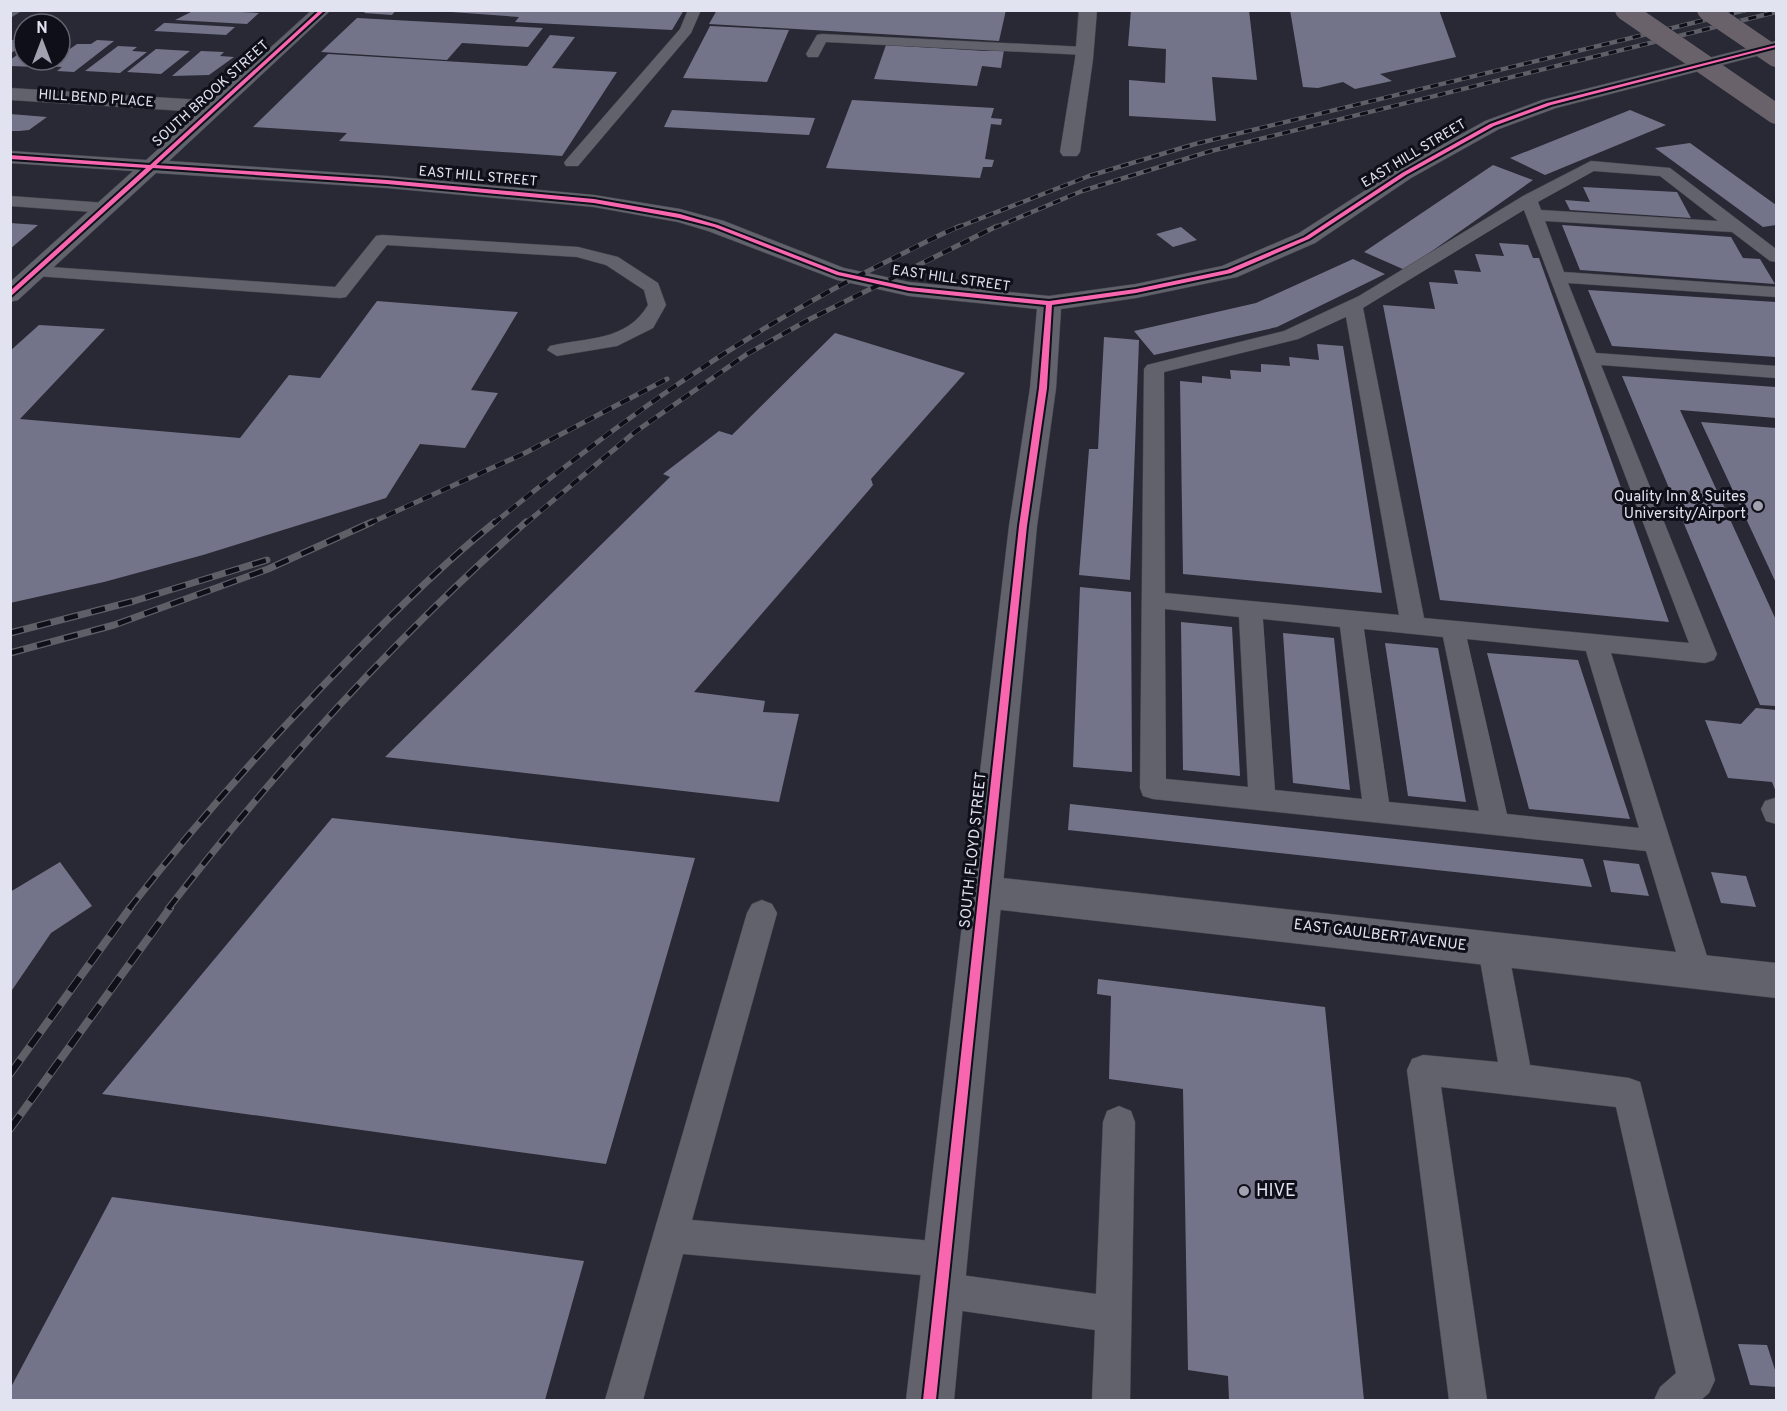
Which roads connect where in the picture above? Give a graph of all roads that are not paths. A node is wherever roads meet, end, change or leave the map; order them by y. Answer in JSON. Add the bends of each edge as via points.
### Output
{"nodes":[{"id":1,"x":15,"y":10,"type":"edge"},
{"id":2,"x":323,"y":10,"type":"edge"},
{"id":3,"x":695,"y":10,"type":"edge"},
{"id":4,"x":1088,"y":10,"type":"edge"},
{"id":5,"x":1625,"y":10,"type":"edge"},
{"id":6,"x":1707,"y":10,"type":"edge"},
{"id":7,"x":10,"y":13,"type":"edge"},
{"id":8,"x":1776,"y":46,"type":"edge"},
{"id":9,"x":1085,"y":51,"type":"junction"},
{"id":10,"x":813,"y":54,"type":"dead end"},
{"id":11,"x":1776,"y":57,"type":"edge"},
{"id":12,"x":10,"y":94,"type":"edge"},
{"id":13,"x":217,"y":107,"type":"junction"},
{"id":14,"x":1776,"y":114,"type":"edge"},
{"id":15,"x":1070,"y":152,"type":"dead end"},
{"id":16,"x":10,"y":157,"type":"edge"},
{"id":17,"x":572,"y":163,"type":"dead end"},
{"id":18,"x":151,"y":167,"type":"junction"},
{"id":19,"x":10,"y":201,"type":"edge"},
{"id":20,"x":1532,"y":207,"type":"junction"},
{"id":21,"x":106,"y":208,"type":"junction"},
{"id":22,"x":1737,"y":227,"type":"junction"},
{"id":23,"x":1776,"y":257,"type":"edge"},
{"id":24,"x":36,"y":271,"type":"junction"},
{"id":25,"x":1557,"y":277,"type":"junction"},
{"id":26,"x":1776,"y":292,"type":"edge"},
{"id":27,"x":10,"y":295,"type":"edge"},
{"id":28,"x":1049,"y":303,"type":"junction"},
{"id":29,"x":1353,"y":306,"type":"junction"},
{"id":30,"x":557,"y":350,"type":"dead end"},
{"id":31,"x":1589,"y":358,"type":"junction"},
{"id":32,"x":1776,"y":372,"type":"edge"},
{"id":33,"x":1154,"y":600,"type":"junction"},
{"id":34,"x":1250,"y":609,"type":"junction"},
{"id":35,"x":1351,"y":619,"type":"junction"},
{"id":36,"x":1413,"y":625,"type":"junction"},
{"id":37,"x":1453,"y":629,"type":"junction"},
{"id":38,"x":1596,"y":643,"type":"junction"},
{"id":39,"x":1262,"y":799,"type":"junction"},
{"id":40,"x":1377,"y":812,"type":"junction"},
{"id":41,"x":1495,"y":824,"type":"junction"},
{"id":42,"x":1657,"y":841,"type":"junction"},
{"id":43,"x":984,"y":892,"type":"junction"},
{"id":44,"x":762,"y":913,"type":"dead end"},
{"id":45,"x":1493,"y":949,"type":"junction"},
{"id":46,"x":1697,"y":972,"type":"junction"},
{"id":47,"x":1776,"y":981,"type":"edge"},
{"id":48,"x":1517,"y":1079,"type":"junction"},
{"id":49,"x":1119,"y":1122,"type":"dead end"},
{"id":50,"x":671,"y":1235,"type":"junction"},
{"id":51,"x":943,"y":1275,"type":"junction"},
{"id":52,"x":1113,"y":1314,"type":"junction"},
{"id":53,"x":624,"y":1401,"type":"edge"},
{"id":54,"x":930,"y":1401,"type":"edge"},
{"id":55,"x":1112,"y":1401,"type":"edge"},
{"id":56,"x":1468,"y":1401,"type":"edge"},
{"id":57,"x":1673,"y":1401,"type":"edge"}],
"edges":[{"from":1,"to":7,"type":"street"},
{"from":2,"to":13,"type":"street","name":"SOUTH BROOK STREET"},
{"from":3,"to":17,"type":"lane","via":[[686,30]]},
{"from":4,"to":9,"type":"street"},
{"from":5,"to":14,"type":"highway","bridge":true},
{"from":6,"to":11,"type":"highway","bridge":true},
{"from":8,"to":28,"type":"street","name":"EAST HILL STREET","via":[[1549,104],[1492,125],[1404,174],[1307,238],[1229,272]]},
{"from":9,"to":10,"type":"lane","via":[[822,38]]},
{"from":9,"to":15,"type":"street"},
{"from":12,"to":13,"type":"street","name":"HILL BEND PLACE"},
{"from":13,"to":18,"type":"street","name":"SOUTH BROOK STREET"},
{"from":16,"to":18,"type":"street","name":"EAST HILL STREET"},
{"from":18,"to":21,"type":"street","name":"SOUTH BROOK STREET"},
{"from":18,"to":28,"type":"street","name":"EAST HILL STREET","via":[[387,182],[614,204],[716,226],[837,273],[909,290]]},
{"from":19,"to":21,"type":"lane"},
{"from":20,"to":22,"type":"lane"},
{"from":20,"to":22,"type":"lane","via":[[1591,166],[1664,171]]},
{"from":20,"to":25,"type":"lane"},
{"from":20,"to":29,"type":"lane"},
{"from":21,"to":24,"type":"street","name":"SOUTH BROOK STREET"},
{"from":22,"to":23,"type":"lane"},
{"from":24,"to":27,"type":"street","name":"SOUTH BROOK STREET"},
{"from":24,"to":30,"type":"lane","via":[[340,293],[382,240],[578,252],[612,261],[652,287],[657,305],[646,324],[610,342]]},
{"from":25,"to":26,"type":"lane"},
{"from":25,"to":31,"type":"lane"},
{"from":28,"to":43,"type":"street","name":"SOUTH FLOYD STREET","via":[[1043,388],[1023,526]]},
{"from":29,"to":33,"type":"lane","via":[[1291,335],[1154,369]]},
{"from":29,"to":36,"type":"lane"},
{"from":31,"to":32,"type":"lane"},
{"from":31,"to":38,"type":"lane","via":[[1705,654]]},
{"from":33,"to":34,"type":"lane"},
{"from":33,"to":39,"type":"lane","via":[[1153,788]]},
{"from":34,"to":35,"type":"lane"},
{"from":34,"to":39,"type":"lane"},
{"from":35,"to":36,"type":"lane"},
{"from":35,"to":40,"type":"lane"},
{"from":36,"to":37,"type":"lane"},
{"from":37,"to":38,"type":"lane"},
{"from":37,"to":41,"type":"lane"},
{"from":38,"to":42,"type":"lane"},
{"from":39,"to":40,"type":"lane"},
{"from":40,"to":41,"type":"lane"},
{"from":41,"to":42,"type":"lane"},
{"from":42,"to":46,"type":"lane"},
{"from":43,"to":45,"type":"street","name":"EAST GAULBERT AVENUE"},
{"from":43,"to":51,"type":"street","name":"SOUTH FLOYD STREET"},
{"from":44,"to":50,"type":"lane"},
{"from":45,"to":46,"type":"street","name":"EAST GAULBERT AVENUE"},
{"from":45,"to":48,"type":"lane"},
{"from":46,"to":47,"type":"street","name":"EAST GAULBERT AVENUE"},
{"from":48,"to":56,"type":"lane","via":[[1423,1070]]},
{"from":48,"to":57,"type":"lane","via":[[1629,1093],[1696,1380]]},
{"from":49,"to":52,"type":"lane"},
{"from":50,"to":51,"type":"lane"},
{"from":50,"to":53,"type":"lane"},
{"from":51,"to":52,"type":"lane"},
{"from":51,"to":54,"type":"street","name":"SOUTH FLOYD STREET"},
{"from":52,"to":55,"type":"lane"}]}
